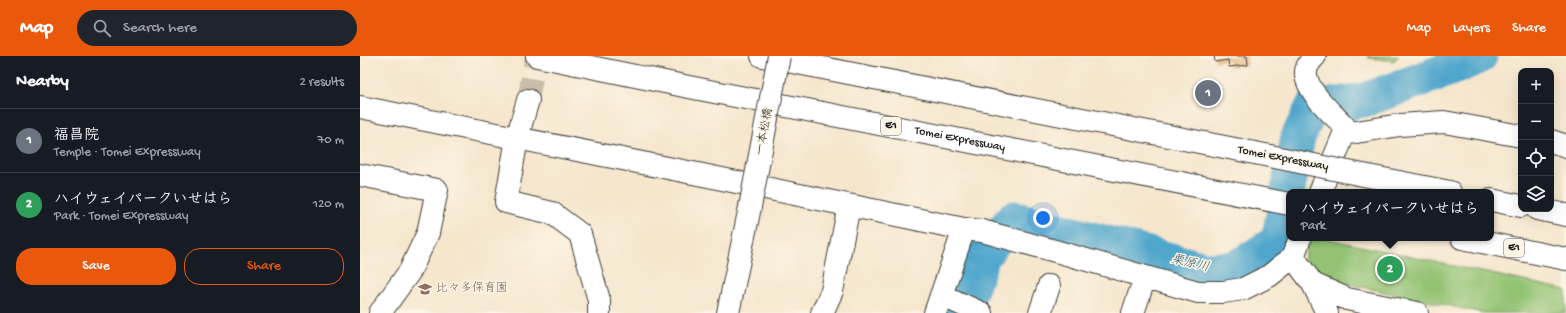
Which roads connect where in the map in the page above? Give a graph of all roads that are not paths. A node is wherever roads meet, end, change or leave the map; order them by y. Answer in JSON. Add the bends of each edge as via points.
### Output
{"nodes":[{"id":1,"x":537,"y":56,"type":"edge"},
{"id":2,"x":762,"y":56,"type":"edge"},
{"id":3,"x":780,"y":56,"type":"edge"},
{"id":4,"x":1315,"y":56,"type":"edge"},
{"id":5,"x":528,"y":100,"type":"tunnel mouth"},
{"id":6,"x":360,"y":107,"type":"edge"},
{"id":7,"x":1344,"y":131,"type":"junction"},
{"id":8,"x":1518,"y":135,"type":"edge"},
{"id":9,"x":517,"y":138,"type":"junction"},
{"id":10,"x":1554,"y":142,"type":"edge"},
{"id":11,"x":1566,"y":146,"type":"edge"},
{"id":12,"x":360,"y":175,"type":"edge"},
{"id":13,"x":1321,"y":189,"type":"edge"},
{"id":14,"x":1435,"y":189,"type":"edge"},
{"id":15,"x":1494,"y":201,"type":"edge"},
{"id":16,"x":1286,"y":203,"type":"edge"},
{"id":17,"x":1518,"y":205,"type":"edge"},
{"id":18,"x":849,"y":206,"type":"junction"},
{"id":19,"x":1554,"y":212,"type":"edge"},
{"id":20,"x":1566,"y":214,"type":"edge"},
{"id":21,"x":973,"y":230,"type":"junction"},
{"id":22,"x":1477,"y":241,"type":"edge"},
{"id":23,"x":1296,"y":247,"type":"edge"},
{"id":24,"x":1566,"y":259,"type":"edge"},
{"id":25,"x":1145,"y":277,"type":"junction"},
{"id":26,"x":1314,"y":284,"type":"junction"},
{"id":27,"x":1049,"y":286,"type":"dead end"},
{"id":28,"x":943,"y":303,"type":"edge"},
{"id":29,"x":380,"y":313,"type":"edge"},
{"id":30,"x":599,"y":313,"type":"edge"},
{"id":31,"x":728,"y":313,"type":"edge"},
{"id":32,"x":822,"y":313,"type":"edge"},
{"id":33,"x":981,"y":313,"type":"edge"},
{"id":34,"x":1040,"y":313,"type":"edge"},
{"id":35,"x":1133,"y":313,"type":"edge"},
{"id":36,"x":1327,"y":313,"type":"edge"},
{"id":37,"x":1417,"y":313,"type":"edge"}],
"edges":[{"from":1,"to":16,"type":"main road","name":"Tomei Expressway","number":"E1"},
{"from":2,"to":14,"type":"main road","name":"Tomei Expressway","bridge":true},
{"from":3,"to":31,"type":"main road","name":"一本松橋","bridge":true},
{"from":4,"to":7,"type":"main road","via":[[1308,64],[1305,74],[1309,86]]},
{"from":5,"to":9,"type":"main road"},
{"from":6,"to":9,"type":"main road"},
{"from":7,"to":8,"type":"main road","via":[[1444,122]]},
{"from":7,"to":13,"type":"main road"},
{"from":9,"to":18,"type":"main road"},
{"from":9,"to":30,"type":"main road","via":[[506,202],[552,213],[580,234],[598,300]]},
{"from":10,"to":11,"type":"main road"},
{"from":12,"to":29,"type":"main road","via":[[437,190],[428,233],[410,271]]},
{"from":15,"to":17,"type":"main road"},
{"from":18,"to":21,"type":"main road"},
{"from":18,"to":32,"type":"main road","via":[[832,291]]},
{"from":19,"to":20,"type":"main road"},
{"from":21,"to":25,"type":"main road"},
{"from":21,"to":28,"type":"main road"},
{"from":22,"to":24,"type":"main road","number":"E1"},
{"from":23,"to":25,"type":"main road","via":[[1269,276],[1243,289],[1198,292]]},
{"from":23,"to":26,"type":"main road"},
{"from":25,"to":35,"type":"main road"},
{"from":26,"to":36,"type":"main road"},
{"from":26,"to":37,"type":"main road","via":[[1347,299]]},
{"from":27,"to":34,"type":"main road"},
{"from":28,"to":33,"type":"main road"}]}
